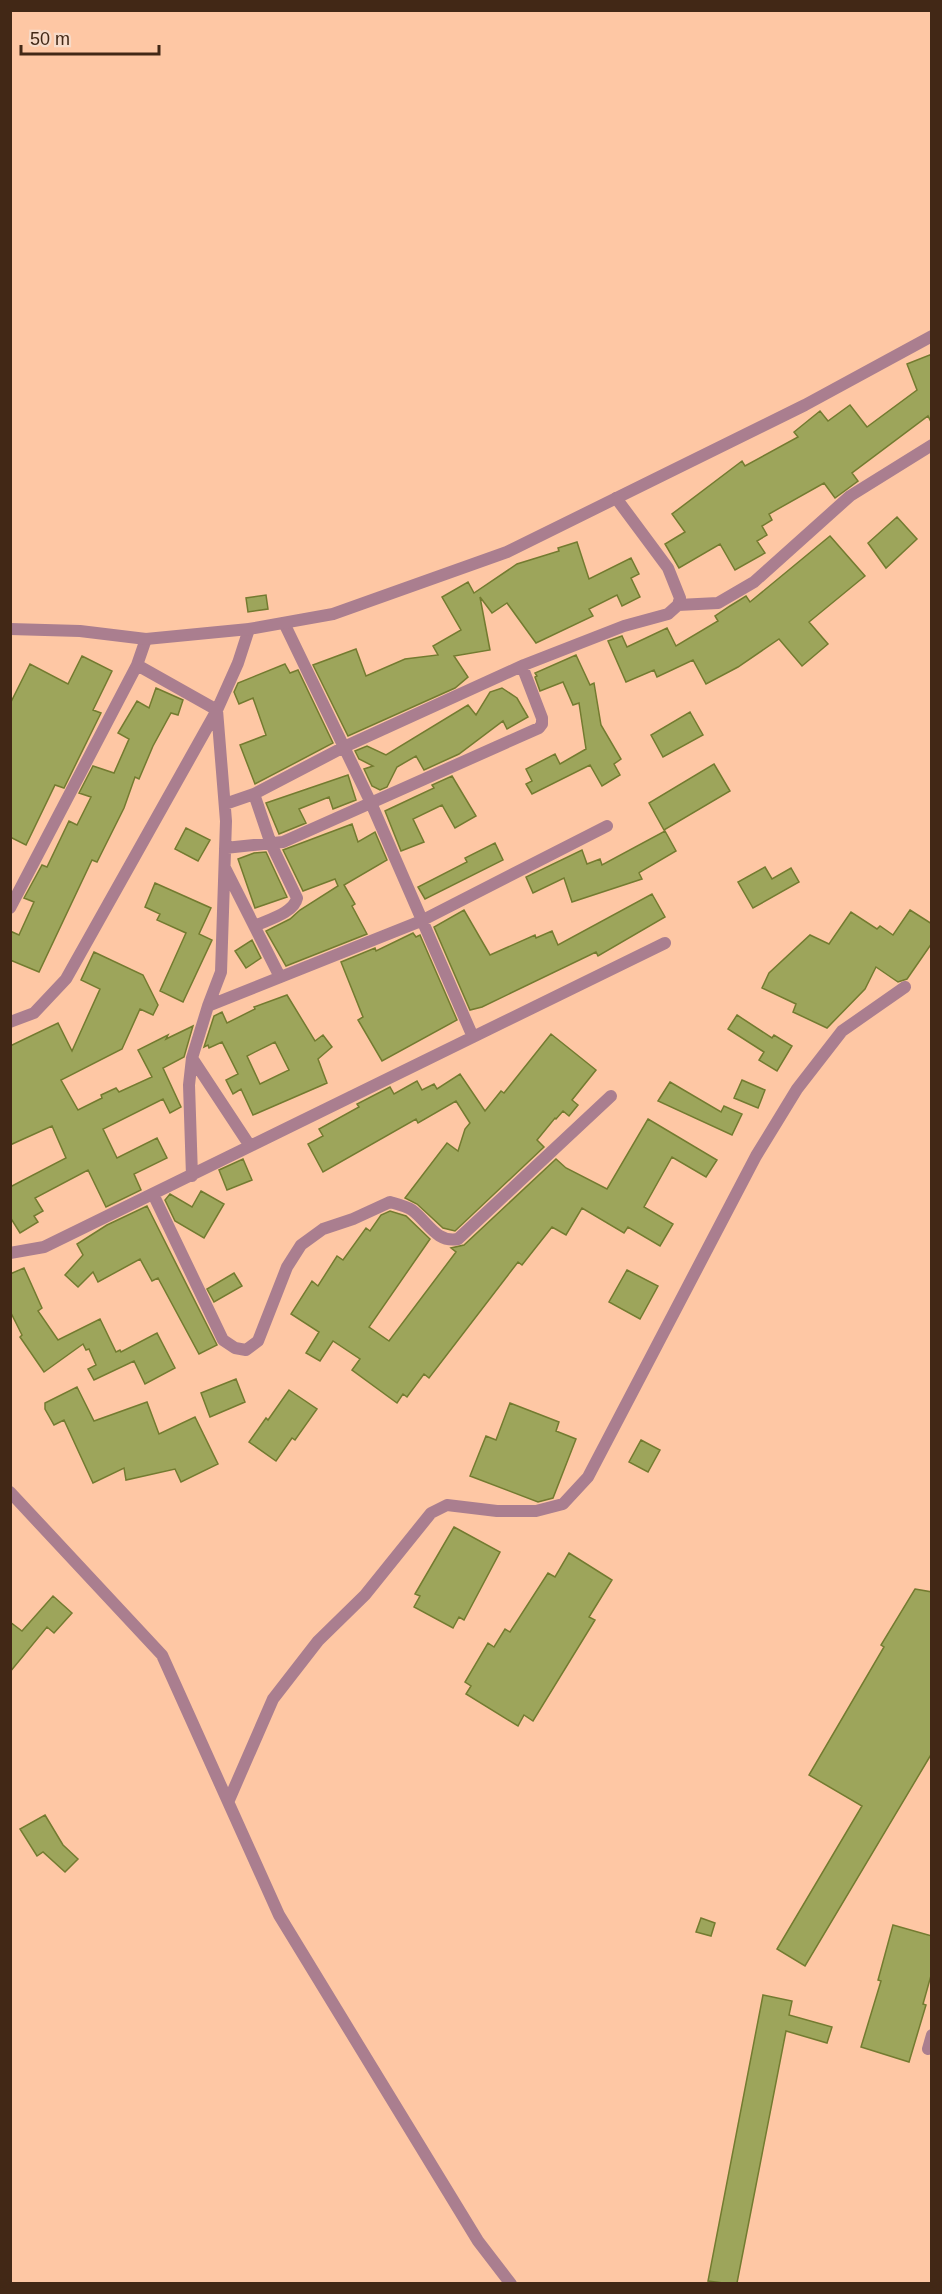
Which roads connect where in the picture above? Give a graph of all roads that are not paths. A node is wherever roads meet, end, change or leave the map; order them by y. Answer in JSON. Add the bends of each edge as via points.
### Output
{"nodes":[{"id":1,"x":932,"y":336,"type":"edge"},
{"id":2,"x":932,"y":445,"type":"edge"},
{"id":3,"x":616,"y":498,"type":"junction"},
{"id":4,"x":678,"y":605,"type":"junction"},
{"id":5,"x":284,"y":623,"type":"junction"},
{"id":6,"x":10,"y":629,"type":"edge"},
{"id":7,"x":249,"y":629,"type":"junction"},
{"id":8,"x":146,"y":639,"type":"junction"},
{"id":9,"x":136,"y":666,"type":"junction"},
{"id":10,"x":522,"y":666,"type":"junction"},
{"id":11,"x":217,"y":710,"type":"junction"},
{"id":12,"x":344,"y":747,"type":"junction"},
{"id":13,"x":254,"y":794,"type":"junction"},
{"id":14,"x":371,"y":803,"type":"junction"},
{"id":15,"x":225,"y":804,"type":"junction"},
{"id":16,"x":607,"y":826,"type":"dead end"},
{"id":17,"x":271,"y":844,"type":"junction"},
{"id":18,"x":225,"y":848,"type":"junction"},
{"id":19,"x":225,"y":867,"type":"junction"},
{"id":20,"x":10,"y":908,"type":"edge"},
{"id":21,"x":421,"y":921,"type":"junction"},
{"id":22,"x":255,"y":926,"type":"junction"},
{"id":23,"x":665,"y":943,"type":"dead end"},
{"id":24,"x":280,"y":977,"type":"junction"},
{"id":25,"x":905,"y":987,"type":"dead end"},
{"id":26,"x":207,"y":1006,"type":"junction"},
{"id":27,"x":10,"y":1023,"type":"edge"},
{"id":28,"x":473,"y":1037,"type":"junction"},
{"id":29,"x":192,"y":1058,"type":"junction"},
{"id":30,"x":611,"y":1096,"type":"dead end"},
{"id":31,"x":250,"y":1146,"type":"junction"},
{"id":32,"x":192,"y":1176,"type":"junction"},
{"id":33,"x":153,"y":1194,"type":"junction"},
{"id":34,"x":10,"y":1253,"type":"edge"},
{"id":35,"x":10,"y":1492,"type":"edge"},
{"id":36,"x":228,"y":1800,"type":"junction"},
{"id":37,"x":932,"y":2035,"type":"edge"},
{"id":38,"x":928,"y":2049,"type":"dead end"},
{"id":39,"x":512,"y":2283,"type":"edge"}],
"edges":[{"from":1,"to":3,"type":"street","via":[[805,405]]},
{"from":2,"to":4,"type":"street","via":[[850,495],[754,582],[718,603]]},
{"from":3,"to":4,"type":"street","via":[[668,568],[680,598]]},
{"from":3,"to":5,"type":"street","via":[[507,552],[333,614]]},
{"from":4,"to":10,"type":"street","via":[[668,614],[624,626]]},
{"from":5,"to":7,"type":"street"},
{"from":5,"to":12,"type":"street"},
{"from":6,"to":8,"type":"street","via":[[80,630]]},
{"from":7,"to":8,"type":"street"},
{"from":7,"to":11,"type":"street"},
{"from":8,"to":9,"type":"street"},
{"from":9,"to":11,"type":"street"},
{"from":9,"to":20,"type":"street"},
{"from":10,"to":12,"type":"street"},
{"from":10,"to":14,"type":"street","via":[[542,717],[539,728]]},
{"from":11,"to":15,"type":"street"},
{"from":11,"to":27,"type":"street","via":[[66,979],[34,1013]]},
{"from":12,"to":13,"type":"street"},
{"from":12,"to":14,"type":"street"},
{"from":13,"to":15,"type":"street"},
{"from":13,"to":17,"type":"street"},
{"from":14,"to":17,"type":"street"},
{"from":14,"to":21,"type":"street"},
{"from":15,"to":18,"type":"street"},
{"from":16,"to":21,"type":"street"},
{"from":17,"to":18,"type":"street"},
{"from":17,"to":22,"type":"street","via":[[297,898],[289,909]]},
{"from":18,"to":19,"type":"street"},
{"from":19,"to":22,"type":"street"},
{"from":19,"to":26,"type":"street","via":[[220,972]]},
{"from":21,"to":24,"type":"street"},
{"from":21,"to":28,"type":"street"},
{"from":22,"to":24,"type":"street"},
{"from":23,"to":28,"type":"street"},
{"from":24,"to":26,"type":"street"},
{"from":25,"to":36,"type":"street","via":[[842,1031],[797,1089],[756,1156],[588,1476],[563,1504],[536,1511],[447,1505],[431,1513],[365,1595],[318,1641],[273,1700]]},
{"from":26,"to":29,"type":"street"},
{"from":28,"to":31,"type":"street"},
{"from":29,"to":31,"type":"street"},
{"from":29,"to":32,"type":"street"},
{"from":30,"to":33,"type":"street","via":[[458,1239],[441,1238],[411,1210],[390,1202],[322,1229],[301,1245],[287,1267],[258,1341],[246,1350],[223,1340]]},
{"from":31,"to":32,"type":"street"},
{"from":32,"to":33,"type":"street"},
{"from":33,"to":34,"type":"street","via":[[44,1247]]},
{"from":35,"to":36,"type":"street","via":[[162,1655]]},
{"from":36,"to":39,"type":"street","via":[[279,1915],[478,2241]]},
{"from":37,"to":38,"type":"street"}]}
